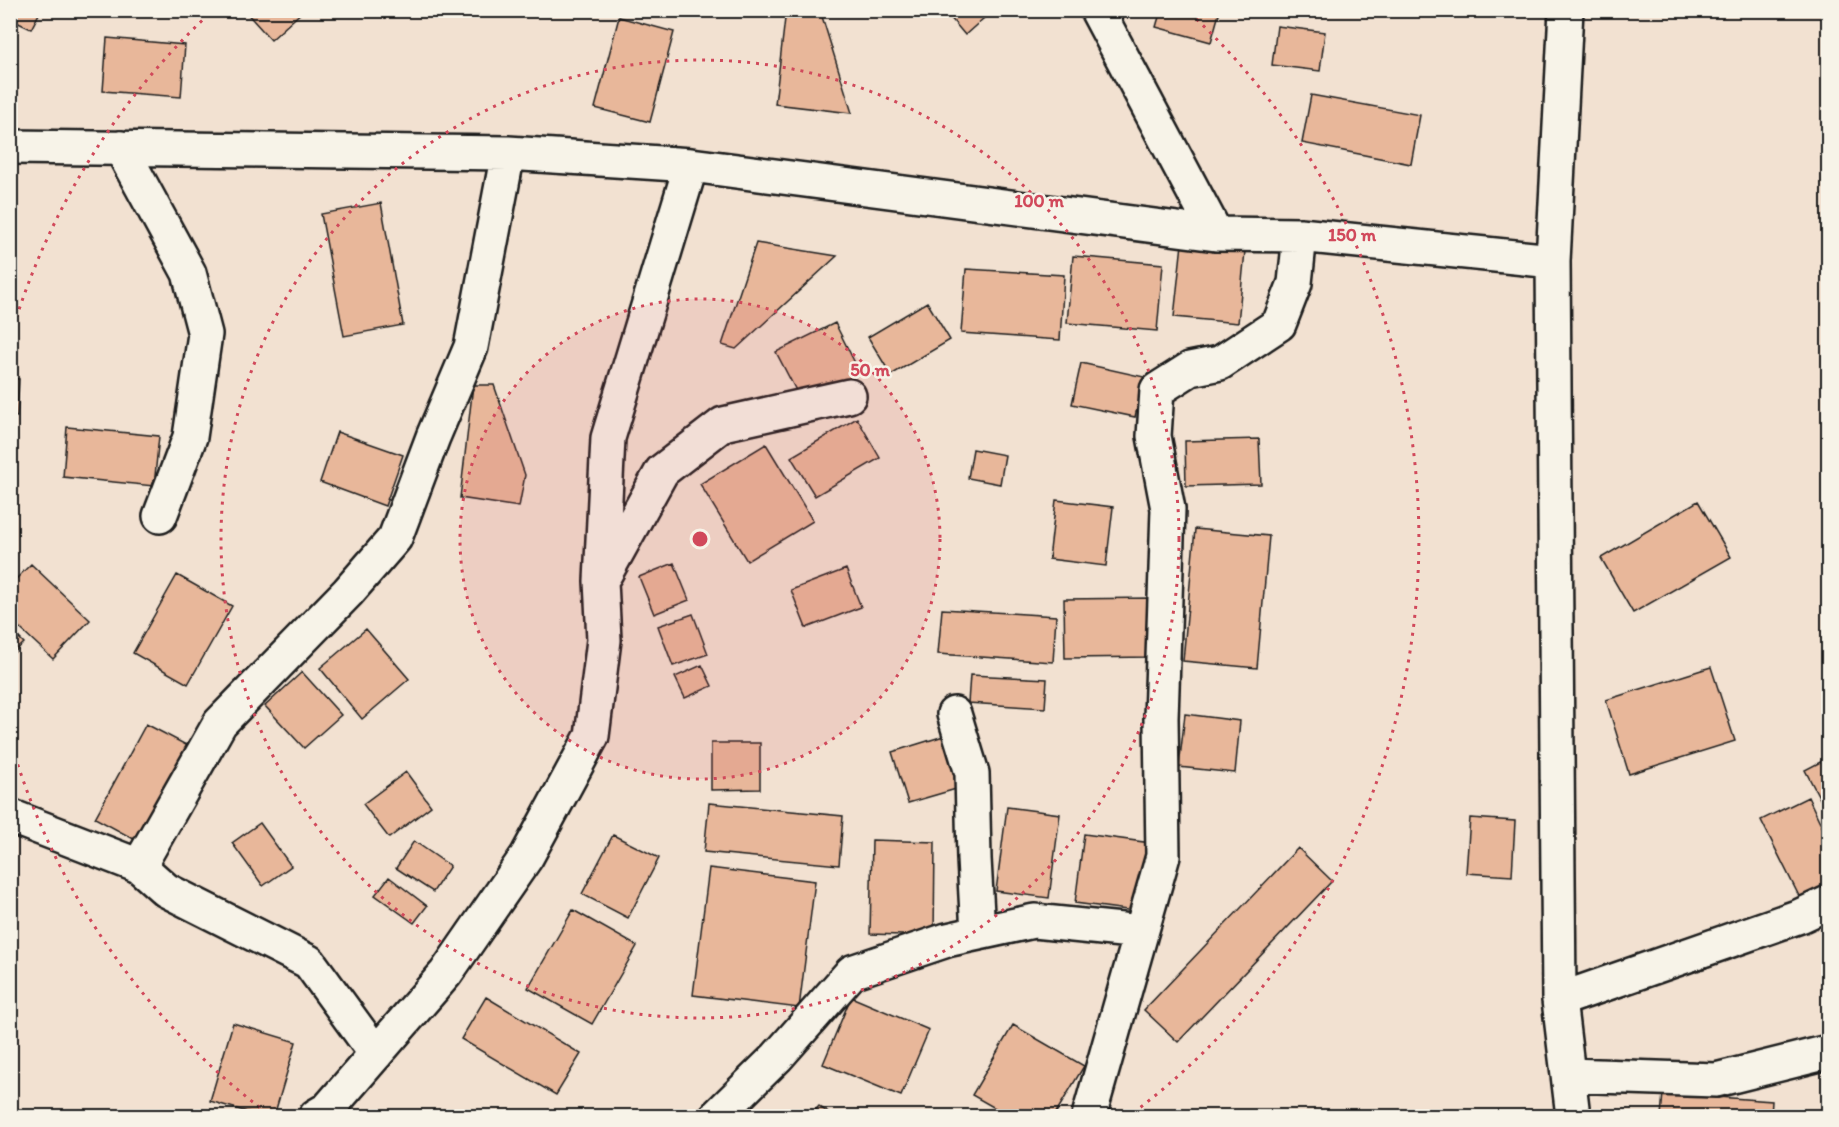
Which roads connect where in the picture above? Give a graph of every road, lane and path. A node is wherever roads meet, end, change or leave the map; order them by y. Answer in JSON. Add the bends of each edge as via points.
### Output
{"nodes":[{"id":1,"x":1097,"y":10,"type":"edge"},
{"id":2,"x":1566,"y":10,"type":"edge"},
{"id":3,"x":10,"y":147,"type":"edge"},
{"id":4,"x":121,"y":148,"type":"junction"},
{"id":5,"x":508,"y":153,"type":"junction"},
{"id":6,"x":691,"y":165,"type":"junction"},
{"id":7,"x":1216,"y":234,"type":"junction"},
{"id":8,"x":1300,"y":236,"type":"junction"},
{"id":9,"x":1552,"y":261,"type":"junction"},
{"id":10,"x":849,"y":396,"type":"dead end"},
{"id":11,"x":160,"y":516,"type":"dead end"},
{"id":12,"x":601,"y":581,"type":"junction"},
{"id":13,"x":954,"y":714,"type":"dead end"},
{"id":14,"x":10,"y":816,"type":"edge"},
{"id":15,"x":139,"y":866,"type":"junction"},
{"id":16,"x":1828,"y":903,"type":"edge"},
{"id":17,"x":1142,"y":932,"type":"junction"},
{"id":18,"x":978,"y":933,"type":"junction"},
{"id":19,"x":1559,"y":1000,"type":"junction"},
{"id":20,"x":1828,"y":1052,"type":"edge"},
{"id":21,"x":376,"y":1054,"type":"junction"},
{"id":22,"x":1568,"y":1075,"type":"junction"},
{"id":23,"x":326,"y":1114,"type":"edge"},
{"id":24,"x":717,"y":1116,"type":"edge"},
{"id":25,"x":1089,"y":1116,"type":"edge"},
{"id":26,"x":1573,"y":1116,"type":"edge"}],
"edges":[{"from":1,"to":7,"type":"street"},
{"from":2,"to":9,"type":"street"},
{"from":3,"to":4,"type":"street"},
{"from":4,"to":5,"type":"street"},
{"from":4,"to":11,"type":"street","via":[[189,273],[205,334],[190,437]]},
{"from":5,"to":6,"type":"street"},
{"from":5,"to":15,"type":"street","via":[[471,347],[395,538],[220,723]]},
{"from":6,"to":7,"type":"street"},
{"from":6,"to":12,"type":"street","via":[[608,438]]},
{"from":7,"to":8,"type":"street"},
{"from":8,"to":9,"type":"street"},
{"from":8,"to":17,"type":"street","via":[[1295,283],[1279,324],[1220,363],[1190,369],[1157,390],[1154,436],[1168,509],[1161,718],[1163,856]]},
{"from":9,"to":19,"type":"street"},
{"from":10,"to":12,"type":"street","via":[[723,424],[662,471]]},
{"from":12,"to":21,"type":"street","via":[[604,640],[592,736],[527,856],[446,973]]},
{"from":13,"to":18,"type":"street","via":[[972,773]]},
{"from":14,"to":15,"type":"street"},
{"from":15,"to":21,"type":"street","via":[[166,891],[309,962]]},
{"from":16,"to":19,"type":"street"},
{"from":17,"to":18,"type":"street","via":[[1034,921]]},
{"from":17,"to":25,"type":"street"},
{"from":18,"to":24,"type":"street","via":[[852,972],[777,1057]]},
{"from":19,"to":22,"type":"street"},
{"from":20,"to":22,"type":"street","via":[[1716,1080]]},
{"from":21,"to":23,"type":"street"},
{"from":22,"to":26,"type":"street"}]}
